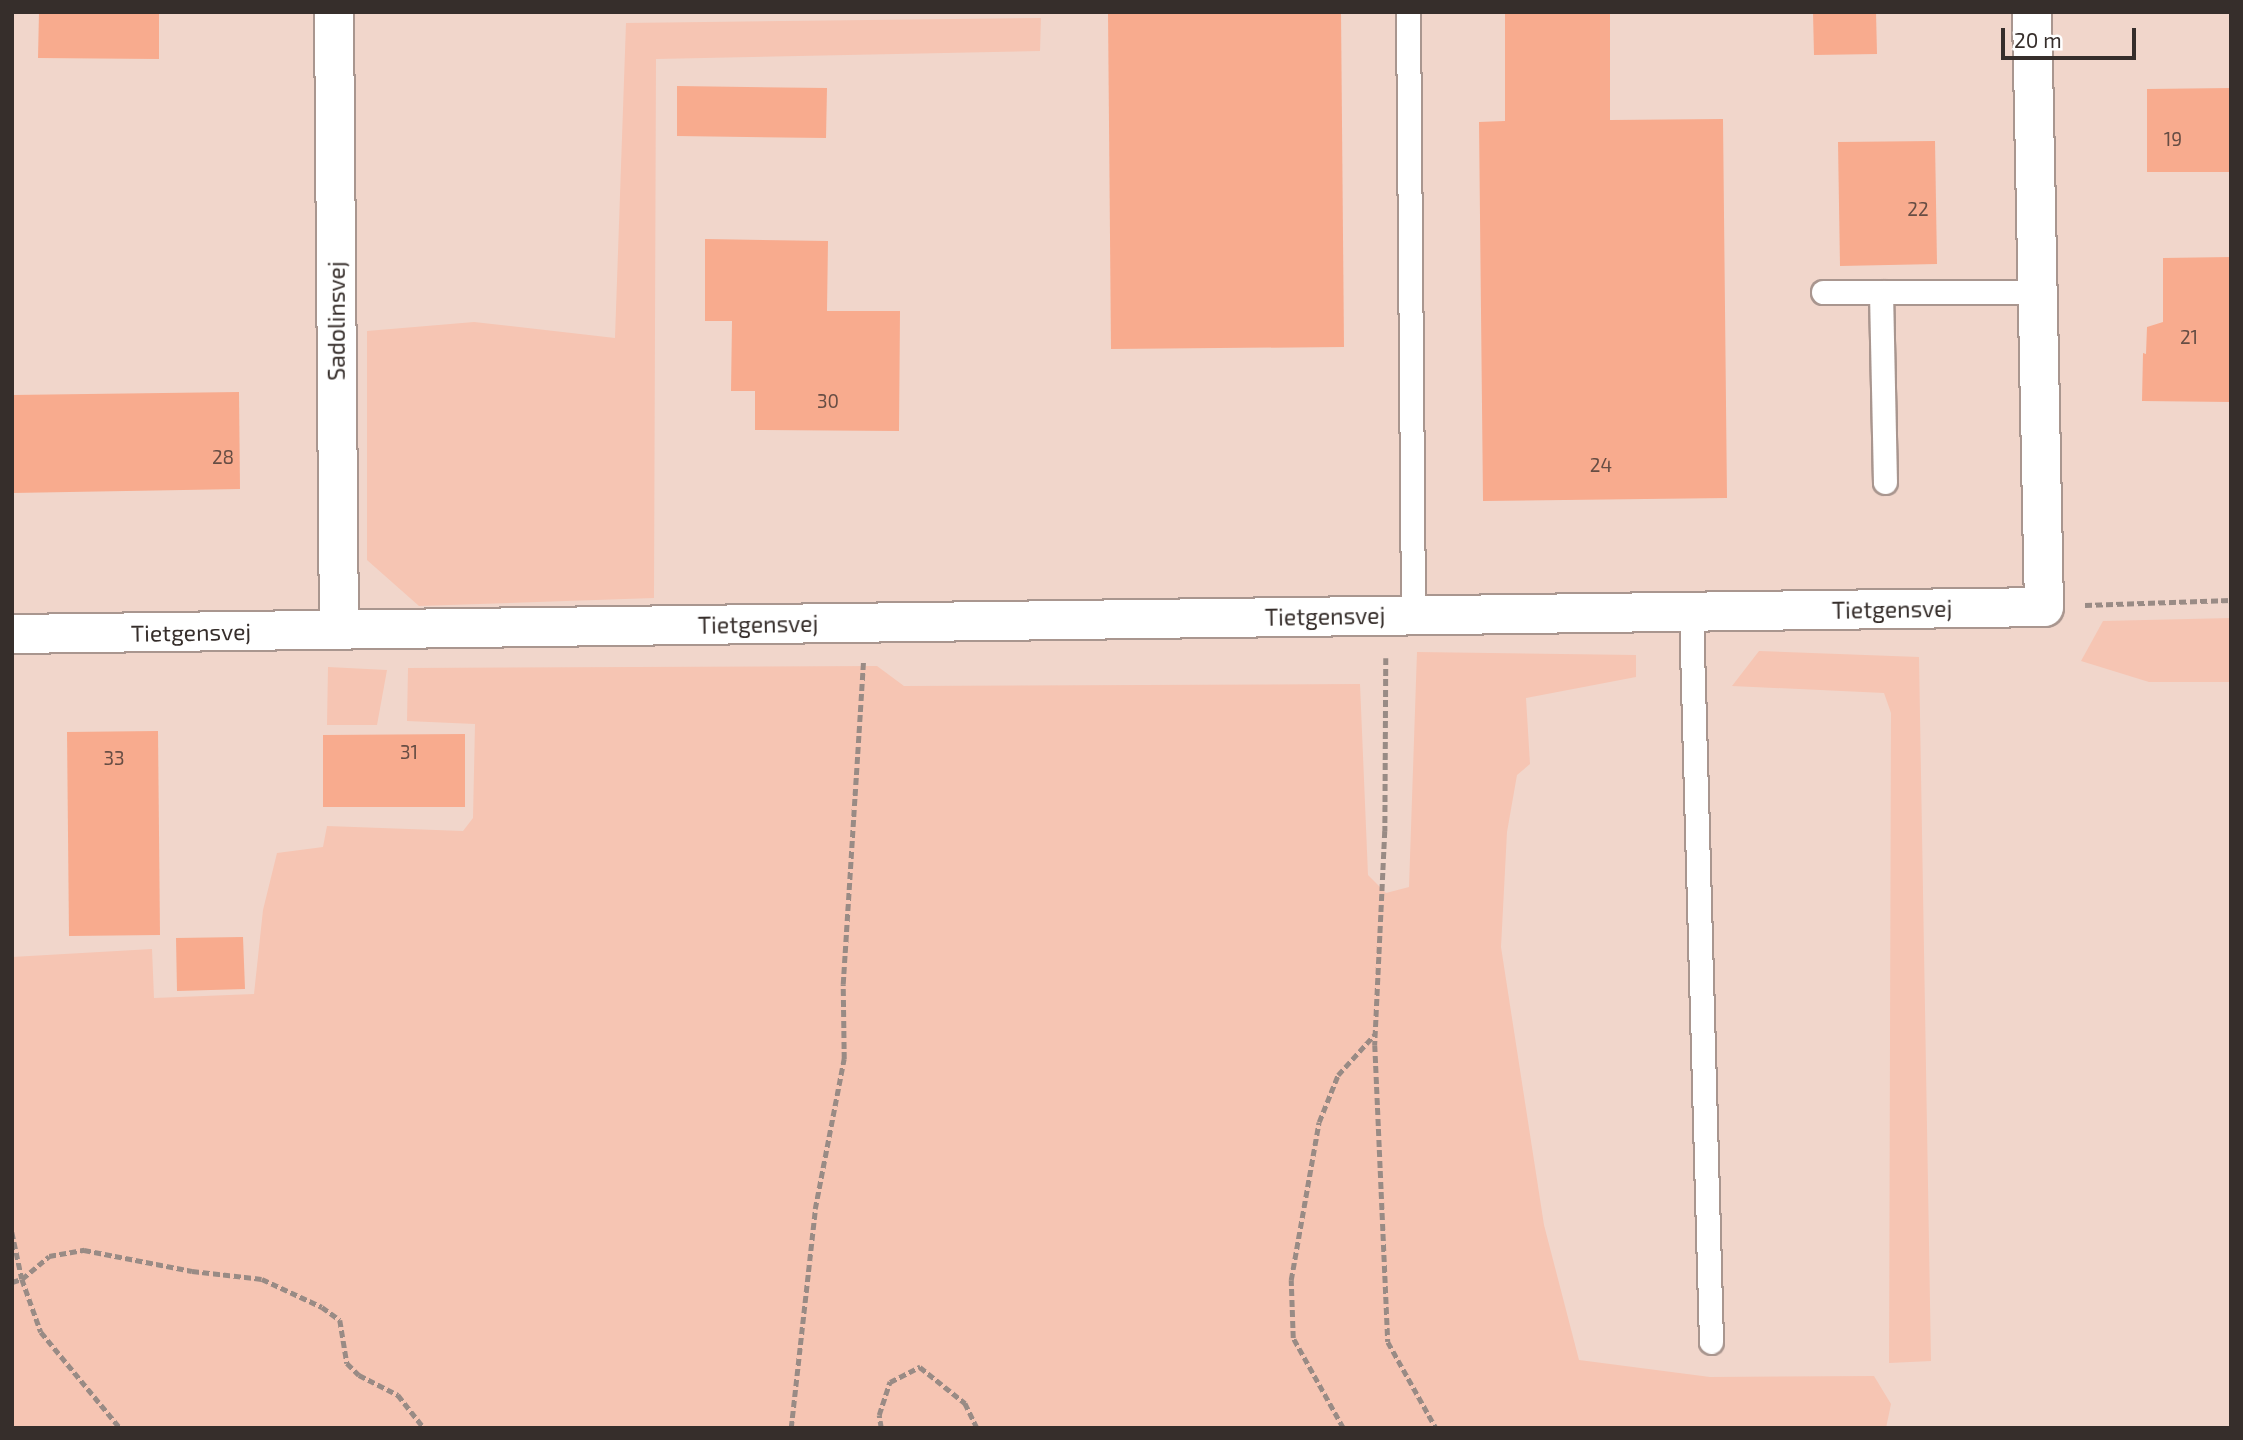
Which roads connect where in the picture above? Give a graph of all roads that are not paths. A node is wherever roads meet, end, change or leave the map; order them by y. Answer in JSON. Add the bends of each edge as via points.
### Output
{"nodes":[{"id":1,"x":334,"y":12,"type":"edge"},
{"id":2,"x":1408,"y":12,"type":"edge"},
{"id":3,"x":2032,"y":12,"type":"edge"},
{"id":4,"x":1823,"y":292,"type":"dead end"},
{"id":5,"x":1881,"y":292,"type":"junction"},
{"id":6,"x":2037,"y":292,"type":"junction"},
{"id":7,"x":1885,"y":482,"type":"dead end"},
{"id":8,"x":1690,"y":612,"type":"junction"},
{"id":9,"x":1400,"y":615,"type":"junction"},
{"id":10,"x":339,"y":630,"type":"junction"},
{"id":11,"x":12,"y":634,"type":"edge"},
{"id":12,"x":1712,"y":1342,"type":"dead end"}],
"edges":[{"from":1,"to":10,"type":"street","name":"Sadolinsvej"},
{"from":2,"to":9,"type":"lane"},
{"from":3,"to":6,"type":"street"},
{"from":4,"to":5,"type":"lane"},
{"from":5,"to":6,"type":"lane"},
{"from":5,"to":7,"type":"lane"},
{"from":6,"to":8,"type":"street","name":"Tietgensvej","via":[[2043,607]]},
{"from":8,"to":9,"type":"street","name":"Tietgensvej"},
{"from":8,"to":12,"type":"lane"},
{"from":9,"to":10,"type":"street","name":"Tietgensvej"},
{"from":10,"to":11,"type":"street","name":"Tietgensvej"}]}
